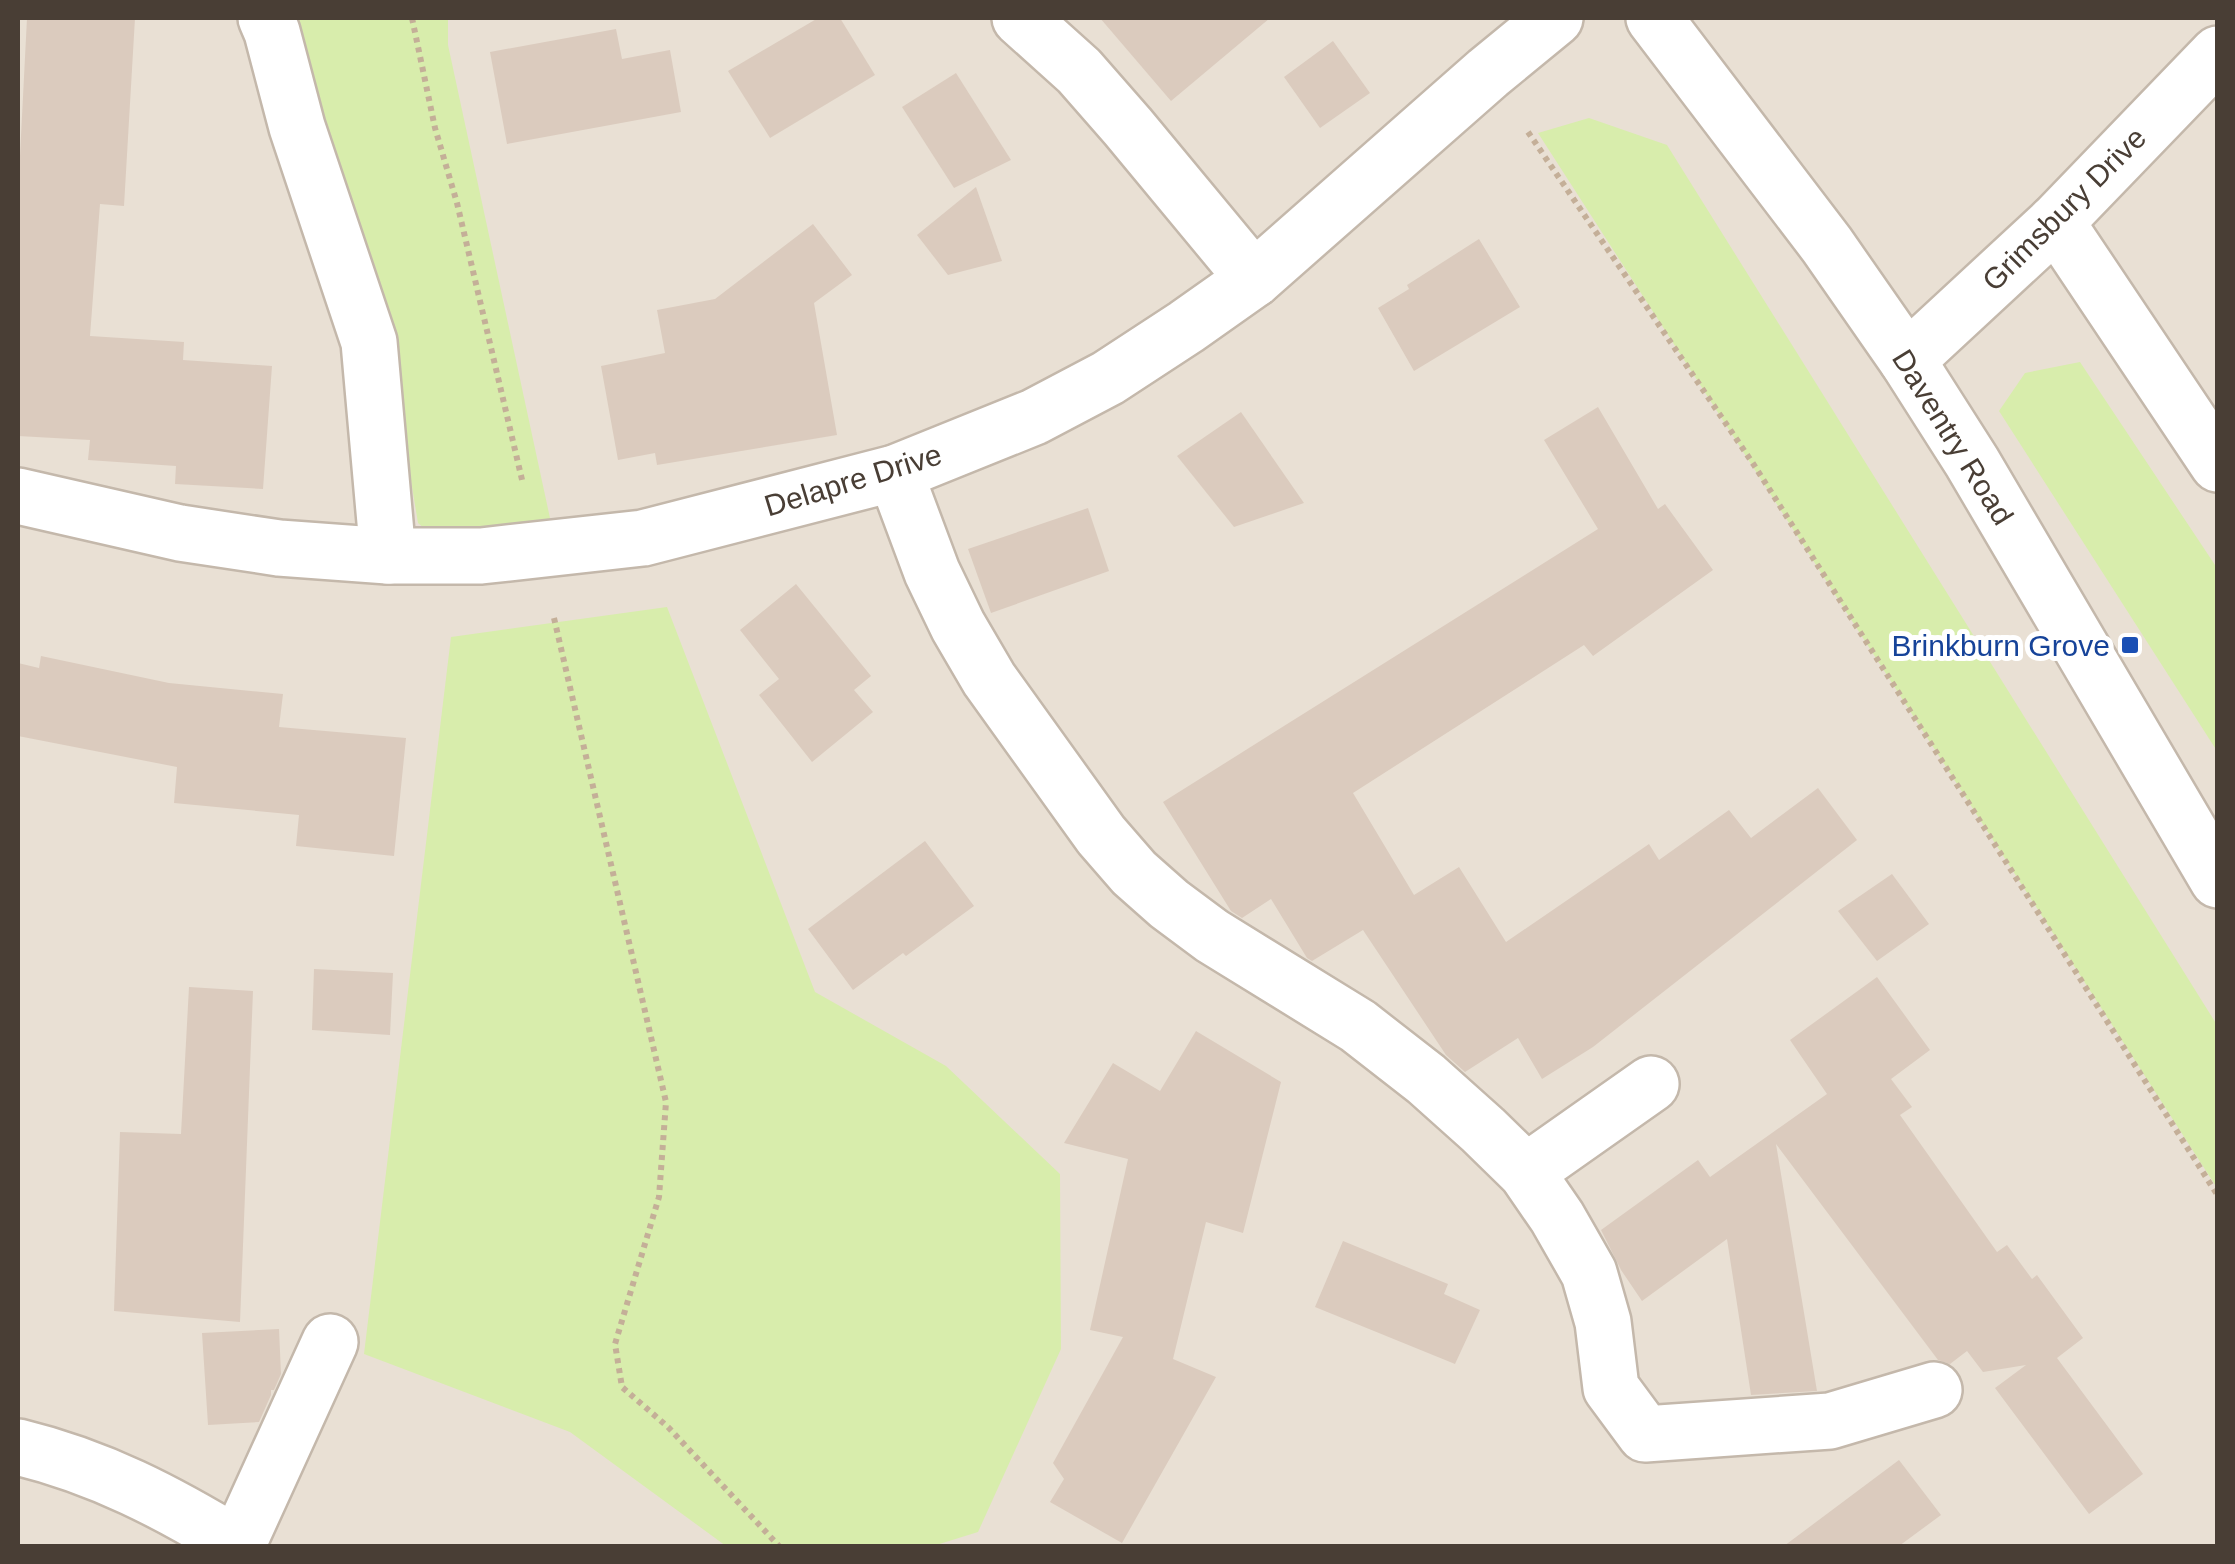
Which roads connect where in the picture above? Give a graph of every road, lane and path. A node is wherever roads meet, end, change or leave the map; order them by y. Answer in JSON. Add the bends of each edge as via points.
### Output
{"nodes":[{"id":1,"x":266,"y":18,"type":"edge"},
{"id":2,"x":412,"y":18,"type":"edge"},
{"id":3,"x":1020,"y":18,"type":"edge"},
{"id":4,"x":1555,"y":18,"type":"edge"},
{"id":5,"x":1654,"y":18,"type":"edge"},
{"id":6,"x":2218,"y":54,"type":"edge"},
{"id":7,"x":1488,"y":74,"type":"junction"},
{"id":8,"x":2056,"y":222,"type":"junction"},
{"id":9,"x":1254,"y":279,"type":"junction"},
{"id":10,"x":1906,"y":360,"type":"junction"},
{"id":11,"x":2218,"y":464,"type":"edge"},
{"id":12,"x":895,"y":473,"type":"junction"},
{"id":13,"x":18,"y":496,"type":"edge"},
{"id":14,"x":539,"y":551,"type":"junction"},
{"id":15,"x":388,"y":556,"type":"junction"},
{"id":16,"x":2218,"y":880,"type":"edge"},
{"id":17,"x":1651,"y":1084,"type":"dead end"},
{"id":18,"x":1526,"y":1172,"type":"junction"},
{"id":19,"x":2218,"y":1196,"type":"edge"},
{"id":20,"x":330,"y":1342,"type":"dead end"},
{"id":21,"x":1934,"y":1390,"type":"dead end"},
{"id":22,"x":18,"y":1447,"type":"edge"},
{"id":23,"x":238,"y":1546,"type":"edge"},
{"id":24,"x":779,"y":1546,"type":"edge"}],
"edges":[{"from":1,"to":15,"type":"street","via":[[369,342]]},
{"from":2,"to":14,"type":"path"},
{"from":3,"to":9,"type":"street","via":[[1128,126]]},
{"from":4,"to":7,"type":"street","name":"Delapre Drive"},
{"from":5,"to":10,"type":"street","name":"Daventry Road","via":[[1828,245]]},
{"from":6,"to":8,"type":"street","name":"Grimsbury Drive"},
{"from":7,"to":9,"type":"street","name":"Delapre Drive"},
{"from":7,"to":19,"type":"path","via":[[1754,465]]},
{"from":8,"to":10,"type":"street","name":"Grimsbury Drive"},
{"from":8,"to":11,"type":"street"},
{"from":9,"to":12,"type":"street","name":"Delapre Drive","via":[[1108,378],[1034,417]]},
{"from":10,"to":16,"type":"street","name":"Daventry Road"},
{"from":12,"to":14,"type":"street","name":"Delapre Drive","via":[[643,538]]},
{"from":12,"to":18,"type":"street","via":[[932,572],[989,679],[1134,872],[1212,936],[1358,1026]]},
{"from":13,"to":15,"type":"street","name":"Delapre Drive","via":[[180,533]]},
{"from":14,"to":15,"type":"street","name":"Delapre Drive"},
{"from":14,"to":24,"type":"path","via":[[666,1102],[659,1196],[615,1344],[622,1388],[668,1426]]},
{"from":17,"to":18,"type":"street"},
{"from":18,"to":21,"type":"street","via":[[1588,1273],[1612,1388],[1645,1434],[1830,1421]]},
{"from":20,"to":23,"type":"street"},
{"from":22,"to":23,"type":"street","via":[[115,1478]]}]}
